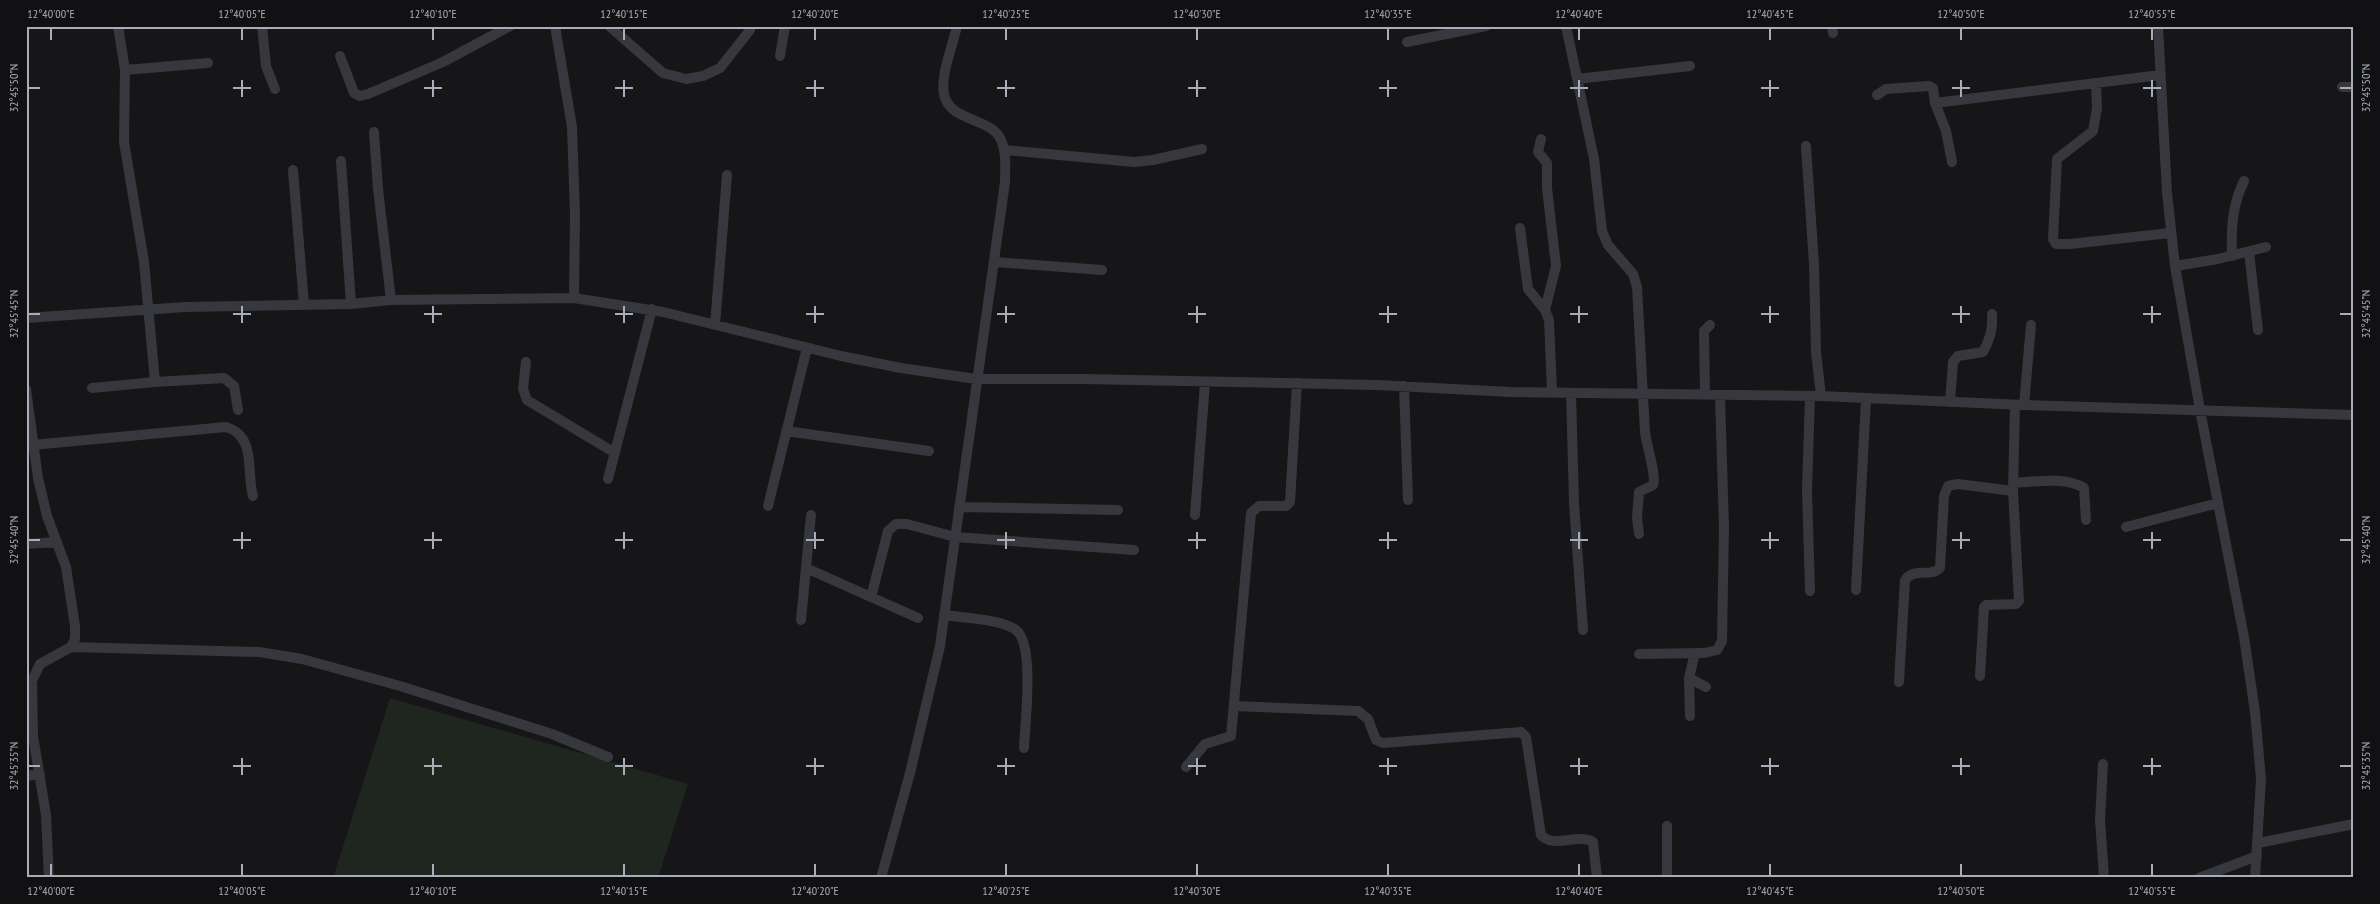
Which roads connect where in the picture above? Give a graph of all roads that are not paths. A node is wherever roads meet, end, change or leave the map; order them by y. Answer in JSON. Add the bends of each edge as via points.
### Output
{"nodes":[{"id":1,"x":118,"y":26,"type":"edge"},
{"id":2,"x":262,"y":26,"type":"edge"},
{"id":3,"x":510,"y":26,"type":"edge"},
{"id":4,"x":555,"y":26,"type":"edge"},
{"id":5,"x":609,"y":26,"type":"edge"},
{"id":6,"x":786,"y":26,"type":"edge"},
{"id":7,"x":957,"y":26,"type":"edge"},
{"id":8,"x":1486,"y":26,"type":"edge"},
{"id":9,"x":1566,"y":26,"type":"edge"},
{"id":10,"x":2158,"y":26,"type":"edge"},
{"id":11,"x":750,"y":30,"type":"dead end"},
{"id":12,"x":1407,"y":42,"type":"dead end"},
{"id":13,"x":340,"y":56,"type":"dead end"},
{"id":14,"x":780,"y":56,"type":"dead end"},
{"id":15,"x":208,"y":63,"type":"dead end"},
{"id":16,"x":1690,"y":66,"type":"dead end"},
{"id":17,"x":125,"y":70,"type":"junction"},
{"id":18,"x":2160,"y":75,"type":"junction"},
{"id":19,"x":1576,"y":79,"type":"junction"},
{"id":20,"x":2096,"y":83,"type":"junction"},
{"id":21,"x":2354,"y":86,"type":"edge"},
{"id":22,"x":2342,"y":87,"type":"dead end"},
{"id":23,"x":275,"y":89,"type":"dead end"},
{"id":24,"x":1877,"y":95,"type":"dead end"},
{"id":25,"x":1935,"y":103,"type":"junction"},
{"id":26,"x":374,"y":132,"type":"dead end"},
{"id":27,"x":1541,"y":139,"type":"dead end"},
{"id":28,"x":1806,"y":146,"type":"dead end"},
{"id":29,"x":1202,"y":149,"type":"dead end"},
{"id":30,"x":1005,"y":150,"type":"junction"},
{"id":31,"x":341,"y":161,"type":"dead end"},
{"id":32,"x":1952,"y":162,"type":"dead end"},
{"id":33,"x":293,"y":170,"type":"dead end"},
{"id":34,"x":727,"y":176,"type":"dead end"},
{"id":35,"x":2244,"y":180,"type":"dead end"},
{"id":36,"x":1520,"y":228,"type":"dead end"},
{"id":37,"x":2170,"y":233,"type":"junction"},
{"id":38,"x":2266,"y":247,"type":"dead end"},
{"id":39,"x":2249,"y":252,"type":"junction"},
{"id":40,"x":2232,"y":256,"type":"junction"},
{"id":41,"x":995,"y":262,"type":"junction"},
{"id":42,"x":2175,"y":266,"type":"junction"},
{"id":43,"x":1102,"y":270,"type":"dead end"},
{"id":44,"x":574,"y":298,"type":"junction"},
{"id":45,"x":391,"y":300,"type":"junction"},
{"id":46,"x":351,"y":304,"type":"junction"},
{"id":47,"x":304,"y":305,"type":"junction"},
{"id":48,"x":652,"y":309,"type":"junction"},
{"id":49,"x":149,"y":310,"type":"junction"},
{"id":50,"x":1546,"y":310,"type":"junction"},
{"id":51,"x":1992,"y":314,"type":"dead end"},
{"id":52,"x":26,"y":318,"type":"edge"},
{"id":53,"x":715,"y":325,"type":"junction"},
{"id":54,"x":1710,"y":325,"type":"dead end"},
{"id":55,"x":2031,"y":325,"type":"dead end"},
{"id":56,"x":2258,"y":330,"type":"dead end"},
{"id":57,"x":807,"y":348,"type":"junction"},
{"id":58,"x":526,"y":362,"type":"dead end"},
{"id":59,"x":976,"y":379,"type":"junction"},
{"id":60,"x":155,"y":382,"type":"junction"},
{"id":61,"x":1205,"y":382,"type":"junction"},
{"id":62,"x":1297,"y":383,"type":"junction"},
{"id":63,"x":1404,"y":386,"type":"junction"},
{"id":64,"x":92,"y":388,"type":"dead end"},
{"id":65,"x":26,"y":389,"type":"edge"},
{"id":66,"x":1552,"y":392,"type":"junction"},
{"id":67,"x":1571,"y":393,"type":"junction"},
{"id":68,"x":1642,"y":395,"type":"junction"},
{"id":69,"x":1704,"y":395,"type":"junction"},
{"id":70,"x":1720,"y":396,"type":"junction"},
{"id":71,"x":1810,"y":396,"type":"junction"},
{"id":72,"x":1821,"y":396,"type":"junction"},
{"id":73,"x":1866,"y":399,"type":"junction"},
{"id":74,"x":1950,"y":402,"type":"junction"},
{"id":75,"x":2020,"y":405,"type":"junction"},
{"id":76,"x":238,"y":410,"type":"dead end"},
{"id":77,"x":2200,"y":410,"type":"junction"},
{"id":78,"x":2354,"y":415,"type":"edge"},
{"id":79,"x":786,"y":431,"type":"junction"},
{"id":80,"x":32,"y":445,"type":"junction"},
{"id":81,"x":929,"y":452,"type":"dead end"},
{"id":82,"x":615,"y":453,"type":"junction"},
{"id":83,"x":608,"y":480,"type":"dead end"},
{"id":84,"x":2012,"y":487,"type":"junction"},
{"id":85,"x":253,"y":496,"type":"dead end"},
{"id":86,"x":1408,"y":500,"type":"dead end"},
{"id":87,"x":2218,"y":503,"type":"junction"},
{"id":88,"x":768,"y":506,"type":"dead end"},
{"id":89,"x":960,"y":507,"type":"junction"},
{"id":90,"x":1118,"y":510,"type":"dead end"},
{"id":91,"x":810,"y":515,"type":"dead end"},
{"id":92,"x":1195,"y":515,"type":"dead end"},
{"id":93,"x":2086,"y":520,"type":"dead end"},
{"id":94,"x":2126,"y":527,"type":"dead end"},
{"id":95,"x":1639,"y":534,"type":"dead end"},
{"id":96,"x":955,"y":537,"type":"junction"},
{"id":97,"x":57,"y":542,"type":"junction"},
{"id":98,"x":26,"y":544,"type":"edge"},
{"id":99,"x":1134,"y":550,"type":"dead end"},
{"id":100,"x":806,"y":568,"type":"junction"},
{"id":101,"x":1856,"y":590,"type":"dead end"},
{"id":102,"x":1810,"y":591,"type":"dead end"},
{"id":103,"x":870,"y":597,"type":"junction"},
{"id":104,"x":944,"y":615,"type":"junction"},
{"id":105,"x":918,"y":618,"type":"dead end"},
{"id":106,"x":801,"y":620,"type":"dead end"},
{"id":107,"x":1583,"y":630,"type":"dead end"},
{"id":108,"x":71,"y":647,"type":"junction"},
{"id":109,"x":1696,"y":653,"type":"junction"},
{"id":110,"x":1638,"y":654,"type":"dead end"},
{"id":111,"x":1980,"y":676,"type":"dead end"},
{"id":112,"x":1689,"y":678,"type":"junction"},
{"id":113,"x":1898,"y":682,"type":"dead end"},
{"id":114,"x":1706,"y":687,"type":"dead end"},
{"id":115,"x":1234,"y":706,"type":"junction"},
{"id":116,"x":1690,"y":716,"type":"dead end"},
{"id":117,"x":1024,"y":748,"type":"dead end"},
{"id":118,"x":608,"y":757,"type":"dead end"},
{"id":119,"x":2103,"y":764,"type":"dead end"},
{"id":120,"x":1186,"y":767,"type":"dead end"},
{"id":121,"x":40,"y":774,"type":"junction"},
{"id":122,"x":26,"y":776,"type":"edge"},
{"id":123,"x":2354,"y":824,"type":"edge"},
{"id":124,"x":1667,"y":826,"type":"dead end"},
{"id":125,"x":2258,"y":843,"type":"junction"},
{"id":126,"x":2257,"y":856,"type":"junction"},
{"id":127,"x":49,"y":878,"type":"edge"},
{"id":128,"x":881,"y":878,"type":"edge"},
{"id":129,"x":1597,"y":878,"type":"edge"},
{"id":130,"x":1667,"y":878,"type":"edge"},
{"id":131,"x":2104,"y":878,"type":"edge"},
{"id":132,"x":2200,"y":878,"type":"edge"},
{"id":133,"x":2255,"y":878,"type":"edge"}],
"edges":[{"from":1,"to":17,"type":"street"},
{"from":2,"to":23,"type":"street","via":[[266,66]]},
{"from":3,"to":13,"type":"street","via":[[436,66],[360,96],[354,93]]},
{"from":4,"to":44,"type":"street","via":[[572,127]]},
{"from":5,"to":11,"type":"street","via":[[663,73],[686,79],[720,68]]},
{"from":6,"to":14,"type":"street"},
{"from":7,"to":30,"type":"street","via":[[944,78],[944,96],[953,109],[999,135]]},
{"from":8,"to":12,"type":"street"},
{"from":9,"to":19,"type":"street"},
{"from":10,"to":18,"type":"street"},
{"from":15,"to":17,"type":"street"},
{"from":16,"to":19,"type":"street"},
{"from":17,"to":49,"type":"street","via":[[124,142]]},
{"from":18,"to":20,"type":"street"},
{"from":18,"to":37,"type":"street"},
{"from":19,"to":68,"type":"street","via":[[1594,159],[1604,238],[1633,274],[1636,283]]},
{"from":20,"to":25,"type":"street"},
{"from":20,"to":37,"type":"street","via":[[2097,108],[2093,131],[2057,159],[2053,239],[2056,244],[2070,244]]},
{"from":21,"to":22,"type":"street"},
{"from":24,"to":25,"type":"street","via":[[1886,89],[1930,86]]},
{"from":25,"to":32,"type":"street","via":[[1946,131]]},
{"from":26,"to":45,"type":"street"},
{"from":27,"to":50,"type":"street","via":[[1538,152],[1547,163],[1556,266]]},
{"from":28,"to":72,"type":"street"},
{"from":29,"to":30,"type":"street","via":[[1134,162]]},
{"from":30,"to":41,"type":"street","via":[[1005,182]]},
{"from":31,"to":46,"type":"street"},
{"from":33,"to":47,"type":"street"},
{"from":34,"to":53,"type":"street"},
{"from":35,"to":40,"type":"street","via":[[2233,205],[2230,224]]},
{"from":36,"to":50,"type":"street","via":[[1528,289]]},
{"from":37,"to":42,"type":"street"},
{"from":38,"to":39,"type":"street"},
{"from":39,"to":40,"type":"street"},
{"from":39,"to":56,"type":"street"},
{"from":40,"to":42,"type":"street"},
{"from":41,"to":43,"type":"street"},
{"from":41,"to":59,"type":"street"},
{"from":42,"to":77,"type":"street"},
{"from":44,"to":45,"type":"street"},
{"from":44,"to":48,"type":"street"},
{"from":45,"to":46,"type":"street"},
{"from":46,"to":47,"type":"street"},
{"from":47,"to":49,"type":"street"},
{"from":48,"to":53,"type":"street"},
{"from":48,"to":82,"type":"street"},
{"from":49,"to":52,"type":"street"},
{"from":49,"to":60,"type":"street"},
{"from":50,"to":66,"type":"street"},
{"from":51,"to":74,"type":"street","via":[[1993,327],[1983,352],[1958,356],[1953,362]]},
{"from":53,"to":57,"type":"street"},
{"from":54,"to":69,"type":"street","via":[[1704,331]]},
{"from":55,"to":75,"type":"street"},
{"from":57,"to":59,"type":"street","via":[[901,368]]},
{"from":57,"to":79,"type":"street"},
{"from":58,"to":82,"type":"street","via":[[523,389],[527,400]]},
{"from":59,"to":61,"type":"street"},
{"from":59,"to":89,"type":"street"},
{"from":60,"to":64,"type":"street"},
{"from":60,"to":76,"type":"street","via":[[224,378],[234,386]]},
{"from":61,"to":62,"type":"street"},
{"from":61,"to":92,"type":"street"},
{"from":62,"to":63,"type":"street"},
{"from":62,"to":115,"type":"street","via":[[1290,502],[1286,506],[1258,506],[1251,513]]},
{"from":63,"to":66,"type":"street"},
{"from":63,"to":86,"type":"street"},
{"from":65,"to":80,"type":"street"},
{"from":66,"to":67,"type":"street"},
{"from":67,"to":68,"type":"street"},
{"from":67,"to":107,"type":"street","via":[[1574,503]]},
{"from":68,"to":69,"type":"street"},
{"from":68,"to":95,"type":"street","via":[[1648,454],[1655,478],[1653,485],[1638,494]]},
{"from":69,"to":70,"type":"street"},
{"from":70,"to":71,"type":"street"},
{"from":70,"to":109,"type":"street","via":[[1723,635],[1718,650]]},
{"from":71,"to":72,"type":"street"},
{"from":71,"to":102,"type":"street","via":[[1807,490]]},
{"from":72,"to":73,"type":"street"},
{"from":73,"to":74,"type":"street"},
{"from":73,"to":101,"type":"street"},
{"from":74,"to":75,"type":"street"},
{"from":75,"to":77,"type":"street"},
{"from":75,"to":84,"type":"street"},
{"from":77,"to":78,"type":"street"},
{"from":77,"to":87,"type":"street"},
{"from":79,"to":81,"type":"street"},
{"from":79,"to":88,"type":"street"},
{"from":80,"to":85,"type":"street","via":[[226,427],[238,433],[245,442]]},
{"from":80,"to":97,"type":"street","via":[[47,516]]},
{"from":82,"to":83,"type":"street"},
{"from":84,"to":93,"type":"street","via":[[2068,482],[2080,485],[2085,493]]},
{"from":84,"to":111,"type":"street","via":[[2019,601],[1984,607]]},
{"from":84,"to":113,"type":"street","via":[[1952,484],[1946,491],[1940,568],[1936,572],[1916,572],[1905,580]]},
{"from":87,"to":94,"type":"street"},
{"from":87,"to":125,"type":"street","via":[[2255,712],[2261,779]]},
{"from":89,"to":90,"type":"street"},
{"from":89,"to":96,"type":"street"},
{"from":91,"to":100,"type":"street"},
{"from":96,"to":99,"type":"street"},
{"from":96,"to":103,"type":"street","via":[[907,524],[892,525],[884,541]]},
{"from":96,"to":104,"type":"street"},
{"from":97,"to":98,"type":"street"},
{"from":97,"to":108,"type":"street","via":[[66,567],[75,626]]},
{"from":100,"to":103,"type":"street"},
{"from":100,"to":106,"type":"street"},
{"from":103,"to":105,"type":"street"},
{"from":104,"to":117,"type":"street","via":[[1004,624],[1023,637],[1027,662]]},
{"from":104,"to":128,"type":"street","via":[[931,688]]},
{"from":108,"to":118,"type":"street","via":[[259,652],[302,659],[552,734]]},
{"from":108,"to":121,"type":"street","via":[[40,664],[32,681],[33,736]]},
{"from":109,"to":110,"type":"street"},
{"from":109,"to":112,"type":"street"},
{"from":112,"to":114,"type":"street"},
{"from":112,"to":116,"type":"street"},
{"from":115,"to":120,"type":"street","via":[[1231,736],[1205,744]]},
{"from":115,"to":129,"type":"street","via":[[1358,711],[1366,715],[1376,740],[1383,743],[1521,732],[1526,737],[1541,835],[1550,841],[1585,839],[1593,842]]},
{"from":119,"to":131,"type":"street","via":[[2100,820]]},
{"from":121,"to":122,"type":"street"},
{"from":121,"to":127,"type":"street"},
{"from":123,"to":125,"type":"street"},
{"from":124,"to":130,"type":"street"},
{"from":125,"to":126,"type":"street"},
{"from":126,"to":132,"type":"street"},
{"from":126,"to":133,"type":"street"}]}
